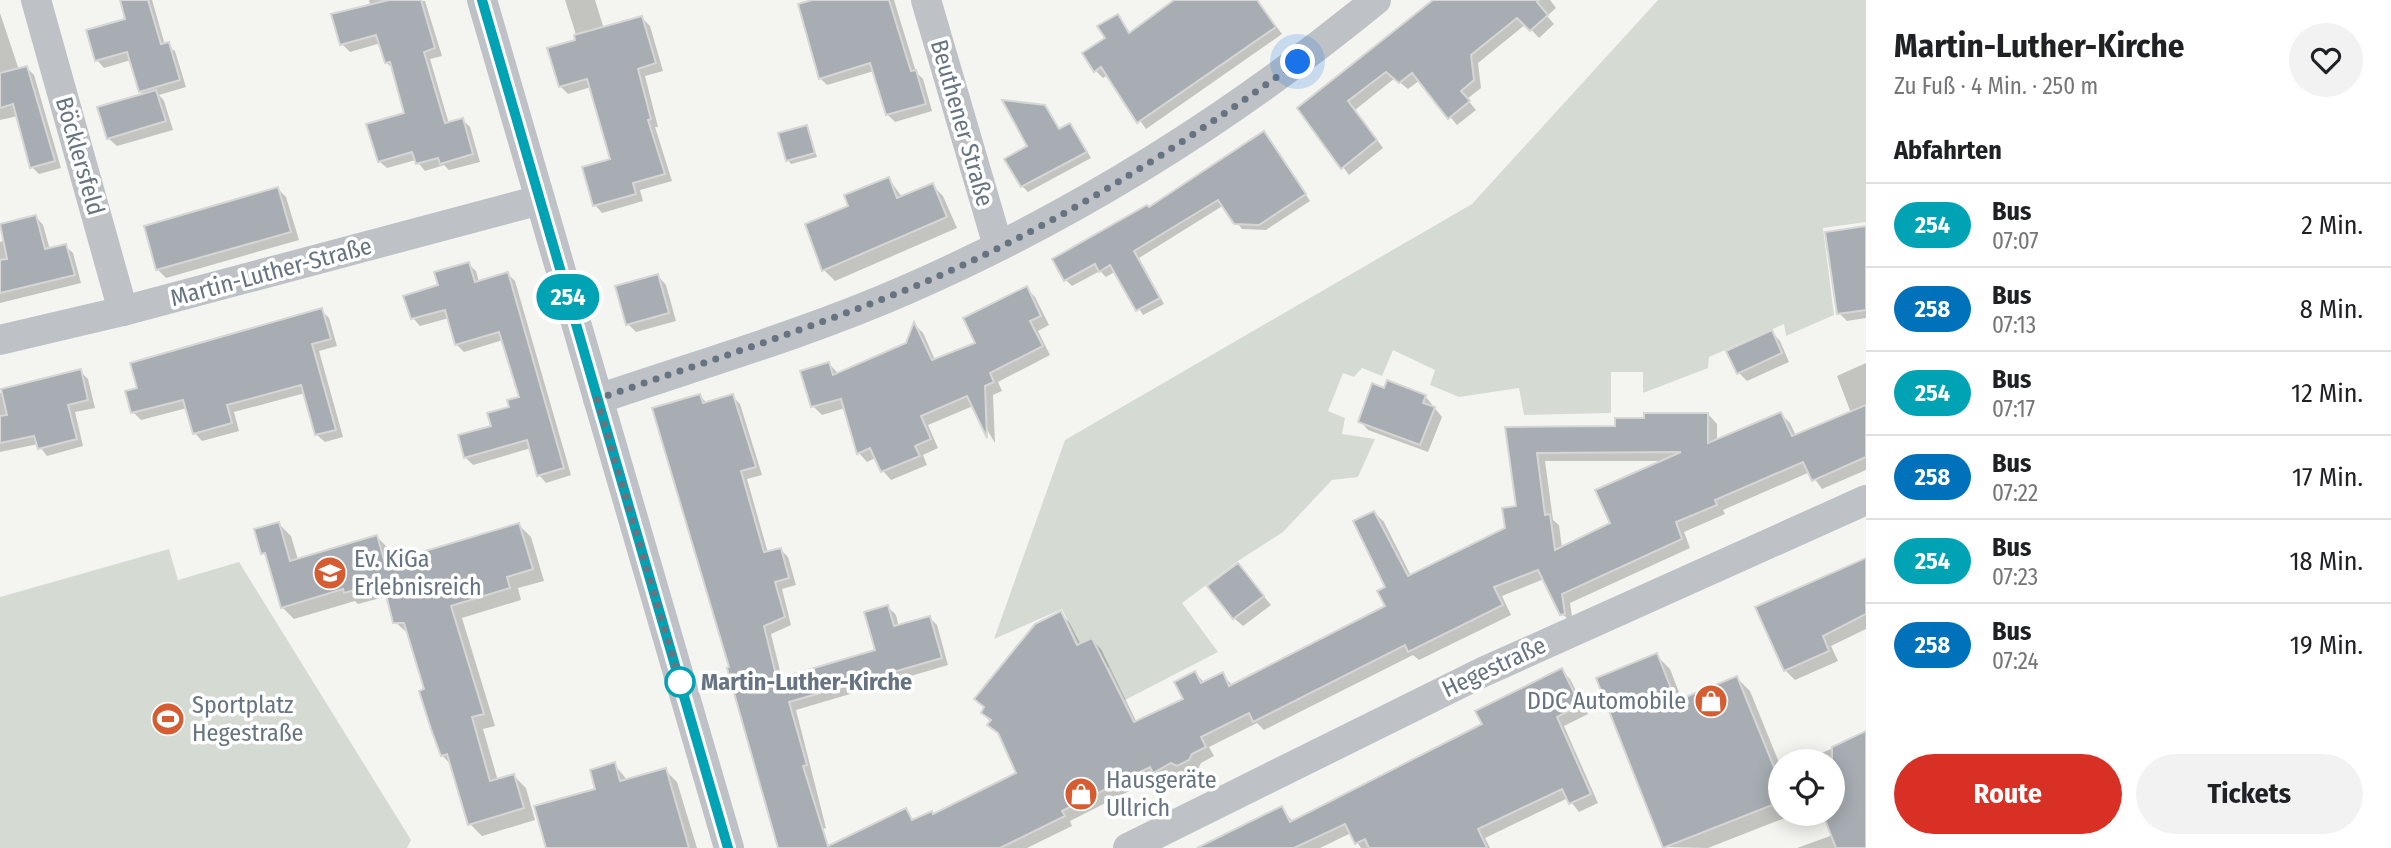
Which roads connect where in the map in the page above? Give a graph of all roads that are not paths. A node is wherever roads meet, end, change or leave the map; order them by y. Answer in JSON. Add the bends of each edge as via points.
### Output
{"nodes":[{"id":1,"x":36,"y":0,"type":"edge"},
{"id":2,"x":482,"y":0,"type":"edge"},
{"id":3,"x":926,"y":0,"type":"edge"},
{"id":4,"x":1376,"y":0,"type":"edge"},
{"id":5,"x":540,"y":200,"type":"junction"},
{"id":6,"x":998,"y":246,"type":"junction"},
{"id":7,"x":123,"y":311,"type":"junction"},
{"id":8,"x":0,"y":340,"type":"edge"},
{"id":9,"x":597,"y":399,"type":"junction"},
{"id":10,"x":1866,"y":499,"type":"edge"},
{"id":11,"x":729,"y":848,"type":"edge"},
{"id":12,"x":1128,"y":848,"type":"edge"}],
"edges":[{"from":1,"to":7,"type":"street","name":"Böcklersfeld"},
{"from":2,"to":5,"type":"street"},
{"from":3,"to":6,"type":"street","name":"Beuthener Straße"},
{"from":4,"to":6,"type":"street","via":[[1298,62],[1175,146],[1076,206]]},
{"from":5,"to":7,"type":"street","name":"Martin-Luther-Straße"},
{"from":5,"to":9,"type":"street"},
{"from":6,"to":9,"type":"street","via":[[905,290]]},
{"from":7,"to":8,"type":"street","name":"Martin-Luther-Straße"},
{"from":9,"to":11,"type":"street"},
{"from":10,"to":12,"type":"street","name":"Hegestraße","via":[[1483,672]]}]}
